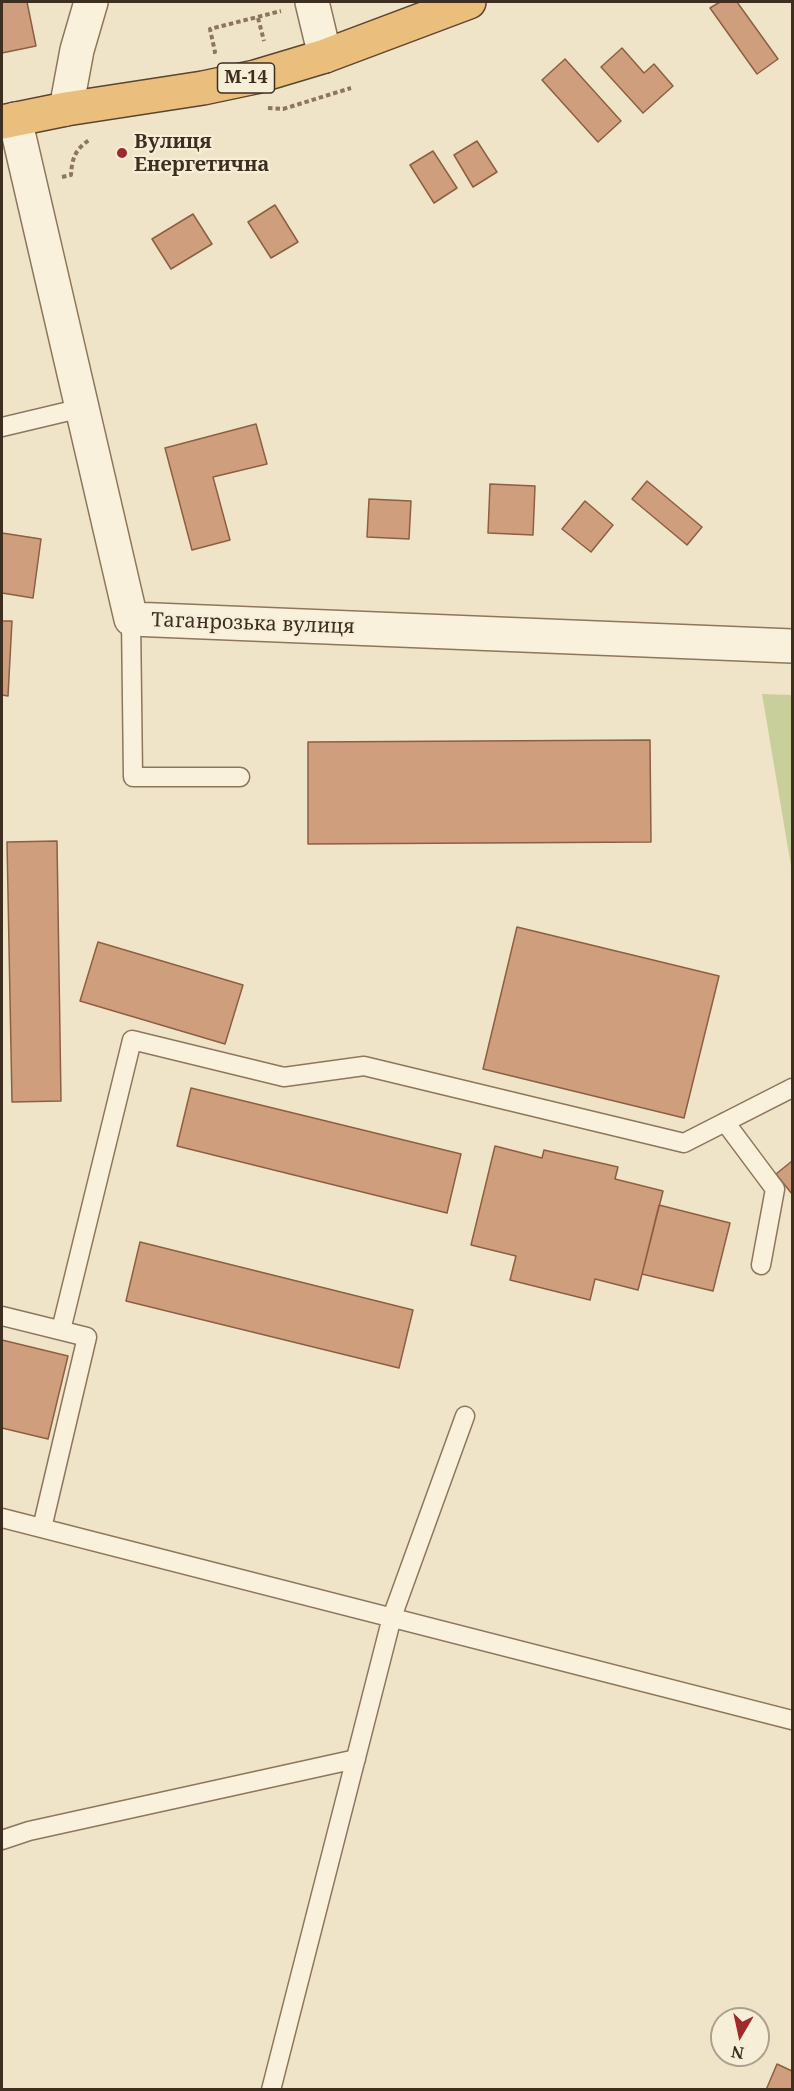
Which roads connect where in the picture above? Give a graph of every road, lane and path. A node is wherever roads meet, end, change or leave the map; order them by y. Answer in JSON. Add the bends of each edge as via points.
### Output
{"nodes":[{"id":1,"x":91,"y":2,"type":"edge"},
{"id":2,"x":469,"y":2,"type":"edge"},
{"id":3,"x":301,"y":5,"type":"edge"},
{"id":4,"x":204,"y":54,"type":"dead end"},
{"id":5,"x":325,"y":56,"type":"junction"},
{"id":6,"x":351,"y":88,"type":"dead end"},
{"id":7,"x":263,"y":107,"type":"dead end"},
{"id":8,"x":66,"y":109,"type":"junction"},
{"id":9,"x":8,"y":120,"type":"edge"},
{"id":10,"x":99,"y":138,"type":"dead end"},
{"id":11,"x":29,"y":181,"type":"junction"},
{"id":12,"x":82,"y":408,"type":"junction"},
{"id":13,"x":2,"y":427,"type":"edge"},
{"id":14,"x":131,"y":619,"type":"junction"},
{"id":15,"x":792,"y":646,"type":"edge"},
{"id":16,"x":240,"y":777,"type":"dead end"},
{"id":17,"x":792,"y":1088,"type":"edge"},
{"id":18,"x":725,"y":1122,"type":"junction"},
{"id":19,"x":761,"y":1265,"type":"dead end"},
{"id":20,"x":2,"y":1316,"type":"edge"},
{"id":21,"x":61,"y":1330,"type":"junction"},
{"id":22,"x":465,"y":1416,"type":"dead end"},
{"id":23,"x":2,"y":1518,"type":"edge"},
{"id":24,"x":42,"y":1528,"type":"junction"},
{"id":25,"x":393,"y":1617,"type":"junction"},
{"id":26,"x":792,"y":1720,"type":"edge"},
{"id":27,"x":356,"y":1759,"type":"junction"},
{"id":28,"x":2,"y":1840,"type":"edge"},
{"id":29,"x":271,"y":2090,"type":"edge"}],
"edges":[{"from":1,"to":8,"type":"street"},
{"from":2,"to":5,"type":"highway","number":"М-14"},
{"from":3,"to":4,"type":"path","via":[[210,29],[215,52]]},
{"from":3,"to":5,"type":"street"},
{"from":5,"to":8,"type":"highway","number":"М-14","via":[[203,88]]},
{"from":6,"to":7,"type":"path","via":[[283,109]]},
{"from":8,"to":9,"type":"highway","number":"М-14"},
{"from":9,"to":11,"type":"street","name":"Таганрозька вулиця"},
{"from":10,"to":11,"type":"path","via":[[77,149],[71,176]]},
{"from":11,"to":12,"type":"street","name":"Таганрозька вулиця"},
{"from":12,"to":13,"type":"lane"},
{"from":12,"to":14,"type":"street","name":"Таганрозька вулиця"},
{"from":14,"to":15,"type":"street","name":"Таганрозька вулиця"},
{"from":14,"to":16,"type":"lane","via":[[133,777]]},
{"from":17,"to":18,"type":"lane"},
{"from":18,"to":19,"type":"lane","via":[[775,1189]]},
{"from":18,"to":21,"type":"lane","via":[[684,1143],[364,1066],[284,1077],[132,1040]]},
{"from":20,"to":21,"type":"lane"},
{"from":21,"to":24,"type":"lane","via":[[87,1337]]},
{"from":22,"to":25,"type":"lane"},
{"from":23,"to":24,"type":"lane"},
{"from":24,"to":25,"type":"lane"},
{"from":25,"to":26,"type":"lane"},
{"from":25,"to":27,"type":"lane"},
{"from":27,"to":28,"type":"lane"},
{"from":27,"to":29,"type":"lane"}]}
